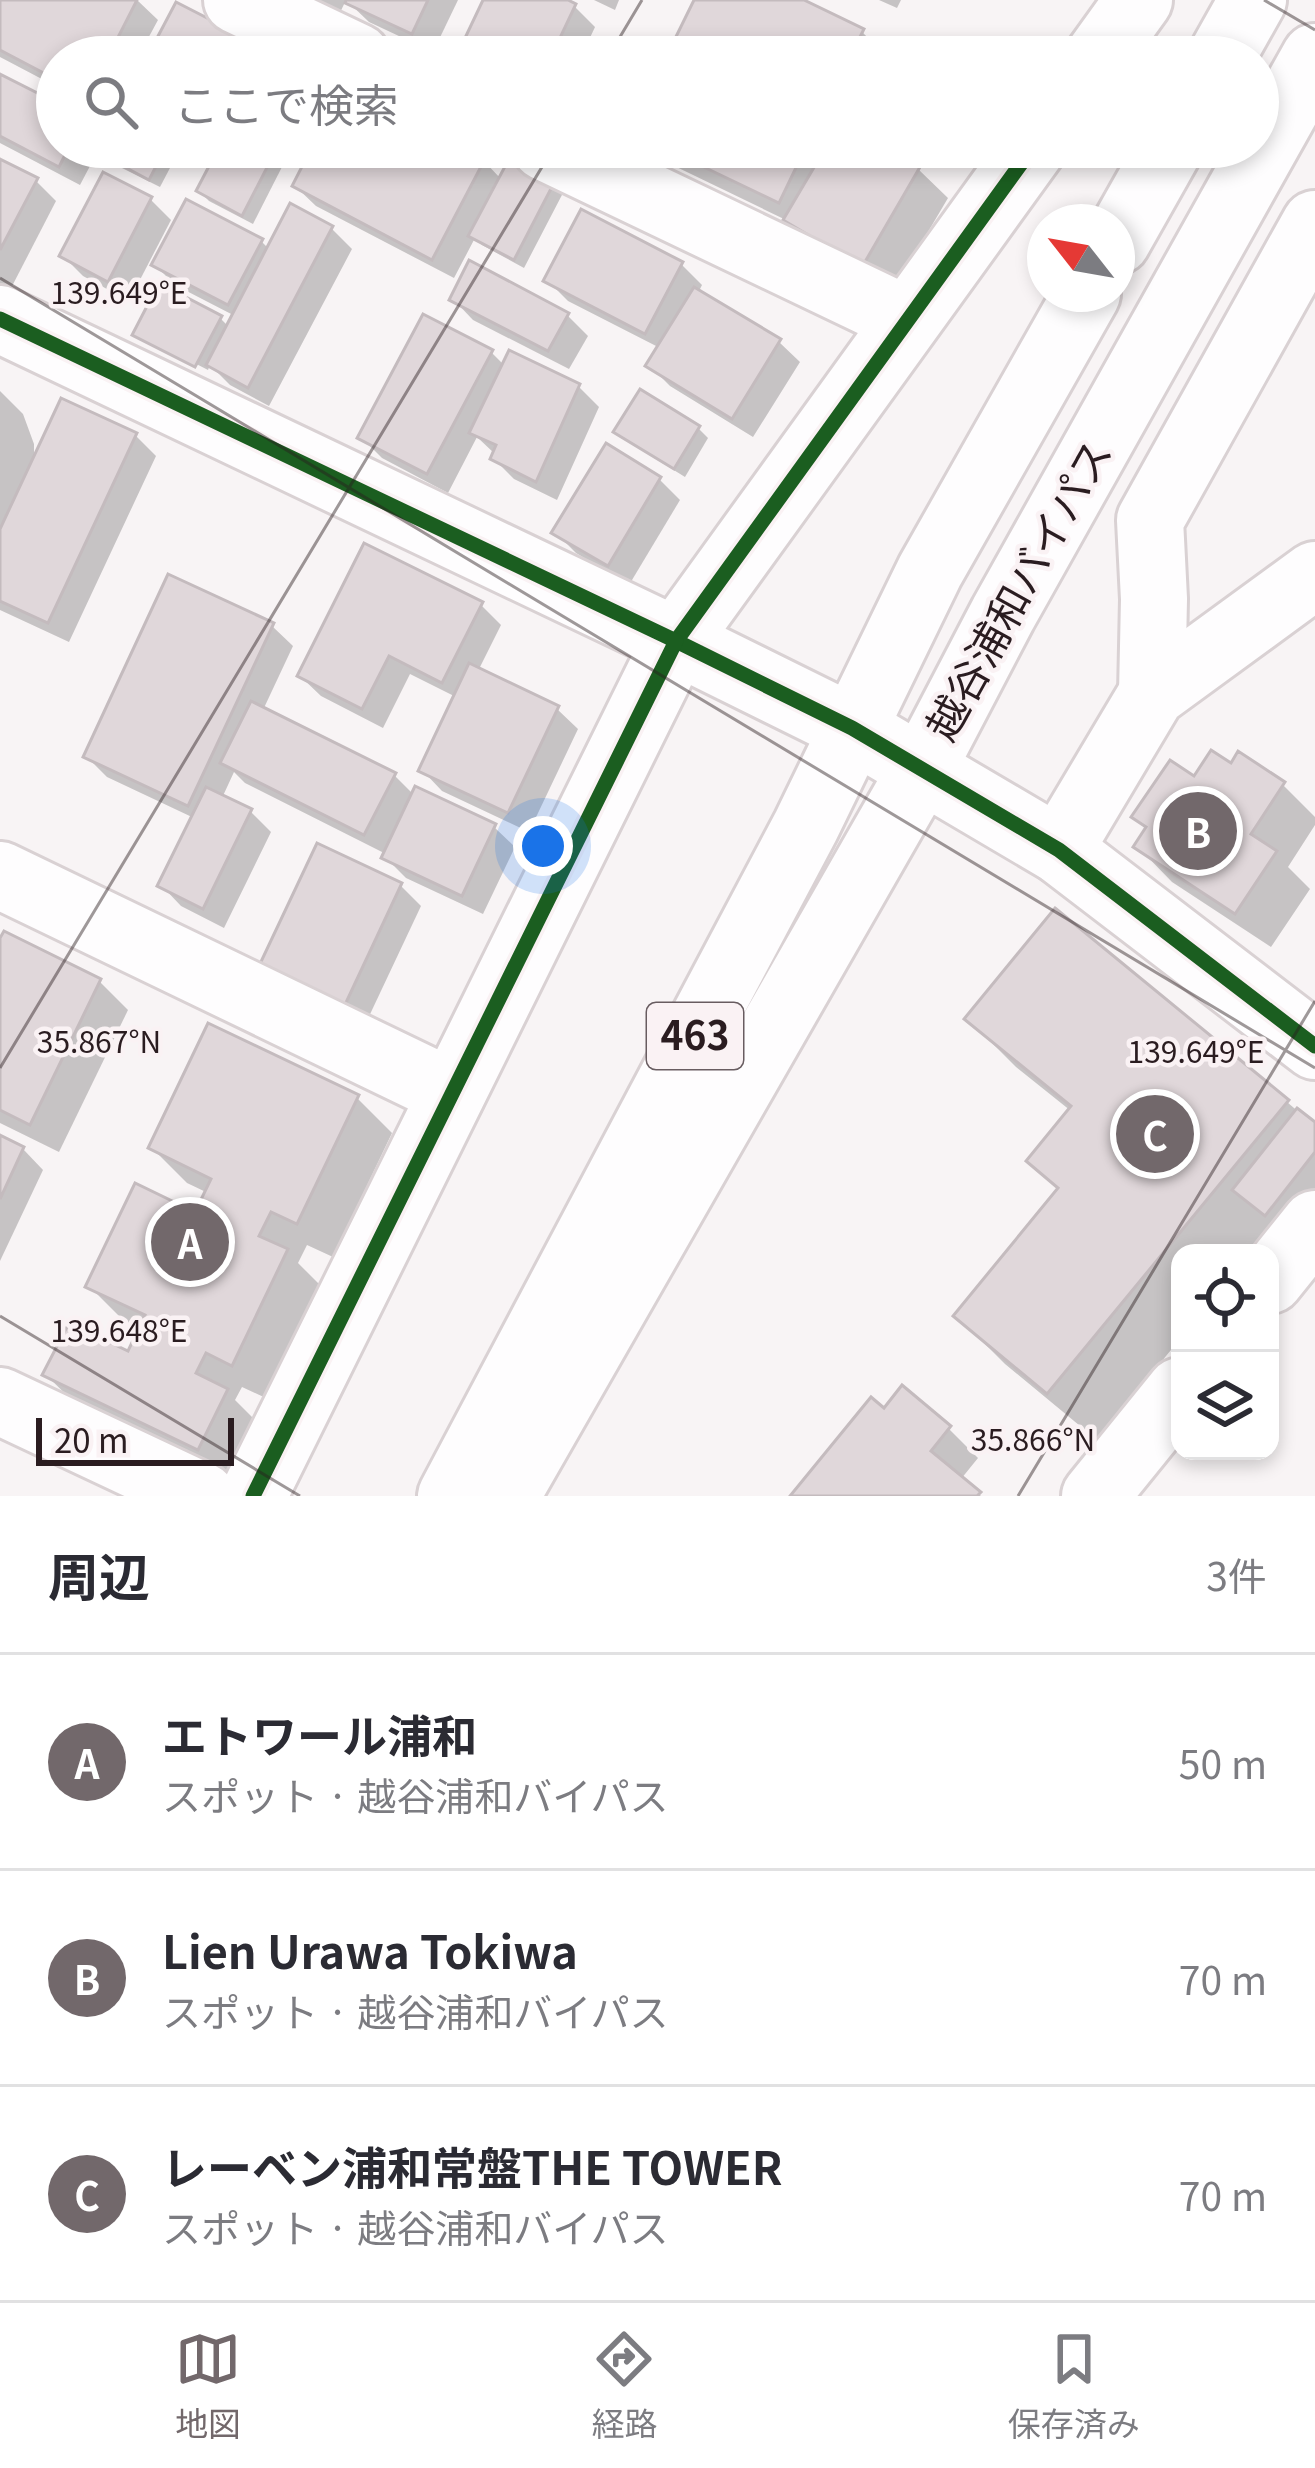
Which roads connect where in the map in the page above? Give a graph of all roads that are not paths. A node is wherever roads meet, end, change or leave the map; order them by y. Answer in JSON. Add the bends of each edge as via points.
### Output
{"nodes":[{"id":1,"x":237,"y":0,"type":"edge"},
{"id":2,"x":1139,"y":0,"type":"edge"},
{"id":3,"x":1253,"y":0,"type":"edge"},
{"id":4,"x":313,"y":36,"type":"edge"},
{"id":5,"x":1113,"y":36,"type":"edge"},
{"id":6,"x":1233,"y":36,"type":"edge"},
{"id":7,"x":1315,"y":57,"type":"edge"},
{"id":8,"x":1279,"y":121,"type":"edge"},
{"id":9,"x":589,"y":168,"type":"edge"},
{"id":10,"x":1018,"y":168,"type":"edge"},
{"id":11,"x":1158,"y":168,"type":"edge"},
{"id":12,"x":1253,"y":168,"type":"edge"},
{"id":13,"x":1135,"y":209,"type":"edge"},
{"id":14,"x":1315,"y":224,"type":"edge"},
{"id":15,"x":1077,"y":312,"type":"edge"},
{"id":16,"x":0,"y":319,"type":"edge"},
{"id":17,"x":908,"y":320,"type":"junction"},
{"id":18,"x":1315,"y":574,"type":"edge"},
{"id":19,"x":676,"y":641,"type":"junction"},
{"id":20,"x":1152,"y":694,"type":"junction"},
{"id":21,"x":852,"y":728,"type":"junction"},
{"id":22,"x":922,"y":769,"type":"junction"},
{"id":23,"x":1059,"y":850,"type":"junction"},
{"id":24,"x":0,"y":875,"type":"edge"},
{"id":25,"x":1315,"y":1046,"type":"edge"},
{"id":26,"x":452,"y":1093,"type":"junction"},
{"id":27,"x":1315,"y":1224,"type":"edge"},
{"id":28,"x":1279,"y":1269,"type":"edge"},
{"id":29,"x":0,"y":1401,"type":"edge"},
{"id":30,"x":1171,"y":1402,"type":"edge"},
{"id":31,"x":202,"y":1496,"type":"edge"},
{"id":32,"x":253,"y":1496,"type":"edge"},
{"id":33,"x":451,"y":1496,"type":"edge"},
{"id":34,"x":506,"y":1496,"type":"edge"},
{"id":35,"x":1095,"y":1496,"type":"edge"}],
"edges":[{"from":1,"to":4,"type":"main road"},
{"from":2,"to":5,"type":"main road"},
{"from":3,"to":6,"type":"main road"},
{"from":7,"to":8,"type":"main road","name":"越谷浦和バイパス","number":"463"},
{"from":9,"to":17,"type":"main road"},
{"from":10,"to":17,"type":"main road"},
{"from":11,"to":13,"type":"main road"},
{"from":12,"to":22,"type":"main road","name":"越谷浦和バイパス","number":"463"},
{"from":14,"to":20,"type":"main road","via":[[1150,520]]},
{"from":15,"to":21,"type":"main road","name":"越谷浦和バイパス","number":"463","via":[[930,571]]},
{"from":16,"to":19,"type":"main road"},
{"from":17,"to":19,"type":"main road"},
{"from":18,"to":20,"type":"main road"},
{"from":19,"to":21,"type":"main road"},
{"from":19,"to":26,"type":"main road"},
{"from":20,"to":23,"type":"main road"},
{"from":21,"to":22,"type":"main road"},
{"from":21,"to":33,"type":"main road","name":"越谷浦和バイパス","number":"463"},
{"from":22,"to":23,"type":"main road"},
{"from":22,"to":34,"type":"main road","name":"越谷浦和バイパス","number":"463"},
{"from":23,"to":25,"type":"main road"},
{"from":24,"to":26,"type":"main road"},
{"from":26,"to":32,"type":"main road"},
{"from":27,"to":28,"type":"main road"},
{"from":29,"to":31,"type":"main road"},
{"from":30,"to":35,"type":"main road"}]}
